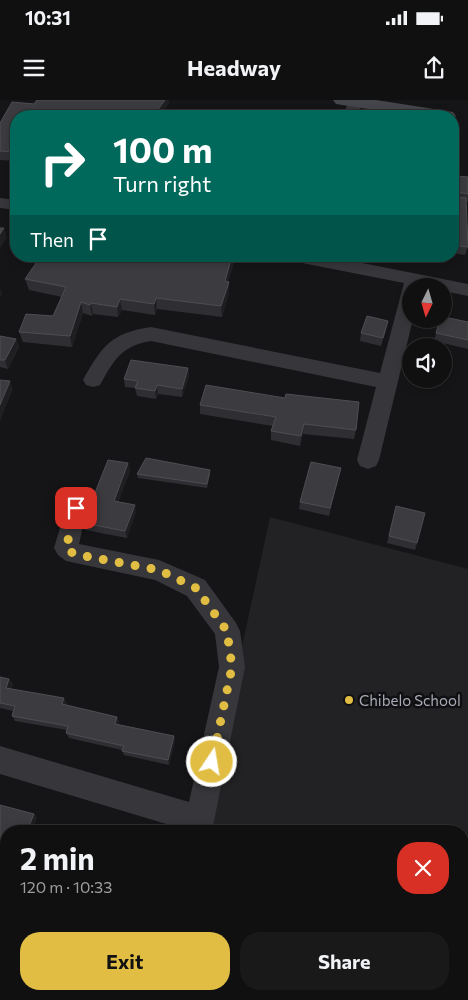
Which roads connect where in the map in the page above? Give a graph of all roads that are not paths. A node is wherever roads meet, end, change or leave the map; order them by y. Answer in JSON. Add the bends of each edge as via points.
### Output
{"nodes":[{"id":1,"x":350,"y":106,"type":"edge"},
{"id":2,"x":387,"y":110,"type":"edge"},
{"id":3,"x":322,"y":262,"type":"edge"},
{"id":4,"x":402,"y":282,"type":"edge"},
{"id":5,"x":452,"y":288,"type":"edge"},
{"id":6,"x":468,"y":290,"type":"edge"},
{"id":7,"x":402,"y":325,"type":"edge"},
{"id":8,"x":93,"y":380,"type":"dead end"},
{"id":9,"x":388,"y":382,"type":"junction"},
{"id":10,"x":368,"y":460,"type":"dead end"},
{"id":11,"x":76,"y":508,"type":"dead end"},
{"id":12,"x":0,"y":760,"type":"edge"},
{"id":13,"x":195,"y":825,"type":"edge"},
{"id":14,"x":198,"y":825,"type":"edge"}],
"edges":[{"from":1,"to":2,"type":"main road"},
{"from":3,"to":4,"type":"street"},
{"from":5,"to":6,"type":"street"},
{"from":7,"to":9,"type":"street"},
{"from":8,"to":9,"type":"street","via":[[117,345],[132,336],[151,334]]},
{"from":9,"to":10,"type":"street"},
{"from":11,"to":14,"type":"street","via":[[66,548],[74,554],[159,570],[196,588],[227,631],[232,667]]},
{"from":12,"to":13,"type":"street"}]}
